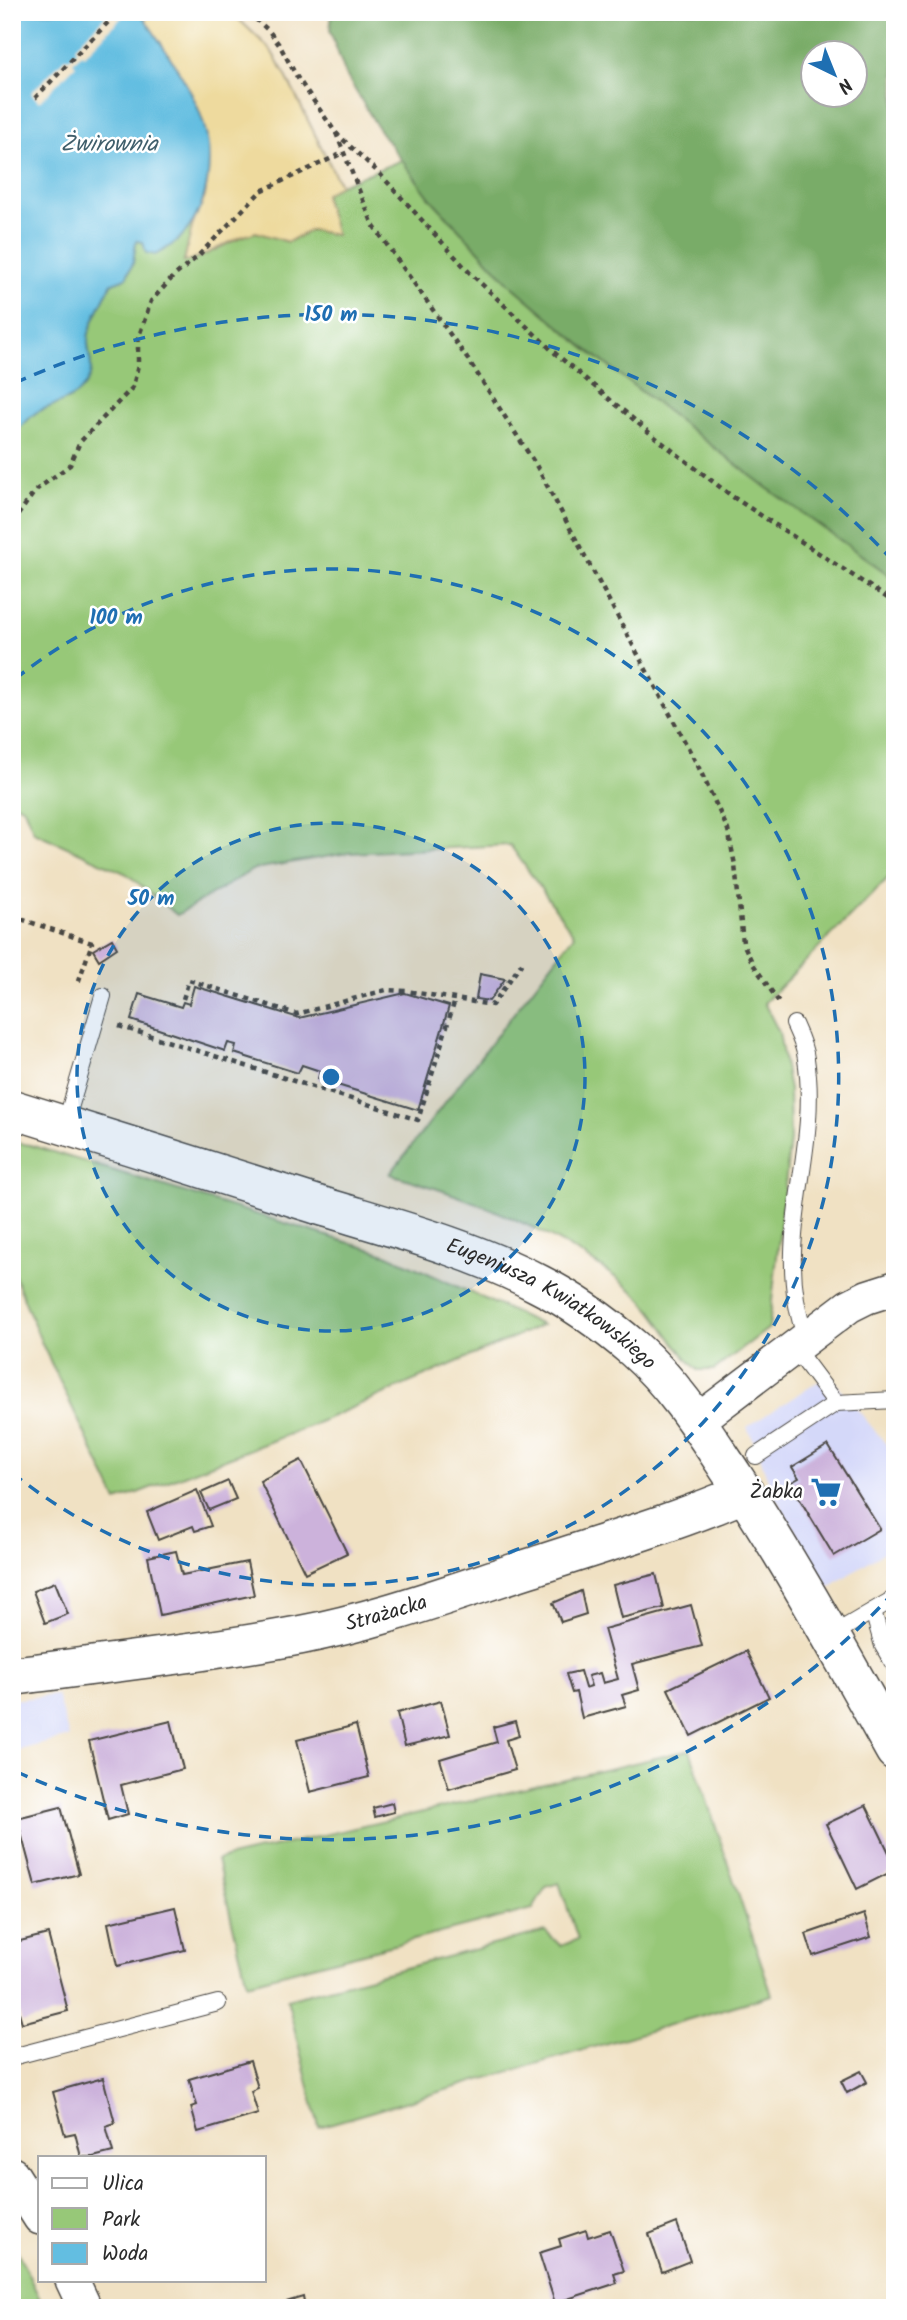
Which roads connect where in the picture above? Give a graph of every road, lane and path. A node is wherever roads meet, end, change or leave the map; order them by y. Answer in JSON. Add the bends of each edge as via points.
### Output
{"nodes":[{"id":1,"x":118,"y":12,"type":"edge"},
{"id":2,"x":248,"y":12,"type":"edge"},
{"id":3,"x":35,"y":97,"type":"dead end"},
{"id":4,"x":336,"y":132,"type":"junction"},
{"id":5,"x":343,"y":153,"type":"junction"},
{"id":6,"x":12,"y":523,"type":"edge"},
{"id":7,"x":895,"y":603,"type":"edge"},
{"id":8,"x":12,"y":916,"type":"edge"},
{"id":9,"x":522,"y":963,"type":"dead end"},
{"id":10,"x":77,"y":986,"type":"dead end"},
{"id":11,"x":103,"y":996,"type":"dead end"},
{"id":12,"x":183,"y":999,"type":"dead end"},
{"id":13,"x":455,"y":1000,"type":"junction"},
{"id":14,"x":113,"y":1024,"type":"dead end"},
{"id":15,"x":794,"y":1024,"type":"joint"},
{"id":16,"x":12,"y":1109,"type":"edge"},
{"id":17,"x":65,"y":1125,"type":"junction"},
{"id":18,"x":895,"y":1288,"type":"edge"},
{"id":19,"x":800,"y":1343,"type":"junction"},
{"id":20,"x":895,"y":1401,"type":"edge"},
{"id":21,"x":836,"y":1403,"type":"junction"},
{"id":22,"x":696,"y":1422,"type":"junction"},
{"id":23,"x":756,"y":1456,"type":"dead end"},
{"id":24,"x":744,"y":1493,"type":"junction"},
{"id":25,"x":895,"y":1598,"type":"edge"},
{"id":26,"x":873,"y":1611,"type":"junction"},
{"id":27,"x":830,"y":1636,"type":"junction"},
{"id":28,"x":895,"y":1666,"type":"edge"},
{"id":29,"x":12,"y":1676,"type":"edge"},
{"id":30,"x":895,"y":1751,"type":"edge"},
{"id":31,"x":218,"y":2003,"type":"dead end"},
{"id":32,"x":12,"y":2057,"type":"edge"},
{"id":33,"x":12,"y":2174,"type":"edge"},
{"id":34,"x":38,"y":2215,"type":"edge"},
{"id":35,"x":73,"y":2282,"type":"edge"},
{"id":36,"x":85,"y":2308,"type":"edge"}],
"edges":[{"from":1,"to":3,"type":"path"},
{"from":2,"to":4,"type":"path","via":[[269,31]]},
{"from":4,"to":5,"type":"path"},
{"from":4,"to":7,"type":"path","via":[[470,273],[651,434],[733,497]]},
{"from":5,"to":6,"type":"path","via":[[261,191],[173,276],[151,301],[138,339],[133,387],[80,442],[70,465],[36,489]]},
{"from":5,"to":15,"type":"path","via":[[373,225],[536,465],[699,768],[728,830],[743,943]]},
{"from":8,"to":10,"type":"path","via":[[92,943]]},
{"from":9,"to":13,"type":"path","via":[[492,1005]]},
{"from":11,"to":17,"type":"lane"},
{"from":12,"to":13,"type":"path","via":[[189,979],[297,1014],[386,990]]},
{"from":13,"to":14,"type":"path","via":[[418,1121]]},
{"from":15,"to":19,"type":"lane","via":[[806,1058],[808,1105],[791,1263]]},
{"from":16,"to":17,"type":"street","name":"Eugeniusza Kwiatkowskiego"},
{"from":17,"to":22,"type":"street","name":"Eugeniusza Kwiatkowskiego","via":[[411,1234],[541,1284],[636,1351]]},
{"from":18,"to":19,"type":"street","via":[[849,1306]]},
{"from":19,"to":21,"type":"lane"},
{"from":19,"to":22,"type":"street"},
{"from":20,"to":21,"type":"lane"},
{"from":21,"to":23,"type":"lane"},
{"from":22,"to":24,"type":"street","name":"Eugeniusza Kwiatkowskiego"},
{"from":24,"to":27,"type":"street","name":"Eugeniusza Kwiatkowskiego"},
{"from":24,"to":29,"type":"street","name":"Strażacka","via":[[665,1524],[362,1620],[204,1651]]},
{"from":25,"to":26,"type":"lane"},
{"from":26,"to":27,"type":"lane"},
{"from":26,"to":28,"type":"lane","via":[[883,1646]]},
{"from":27,"to":30,"type":"street","name":"Eugeniusza Kwiatkowskiego"},
{"from":31,"to":32,"type":"lane"},
{"from":33,"to":34,"type":"street"},
{"from":35,"to":36,"type":"street"}]}
